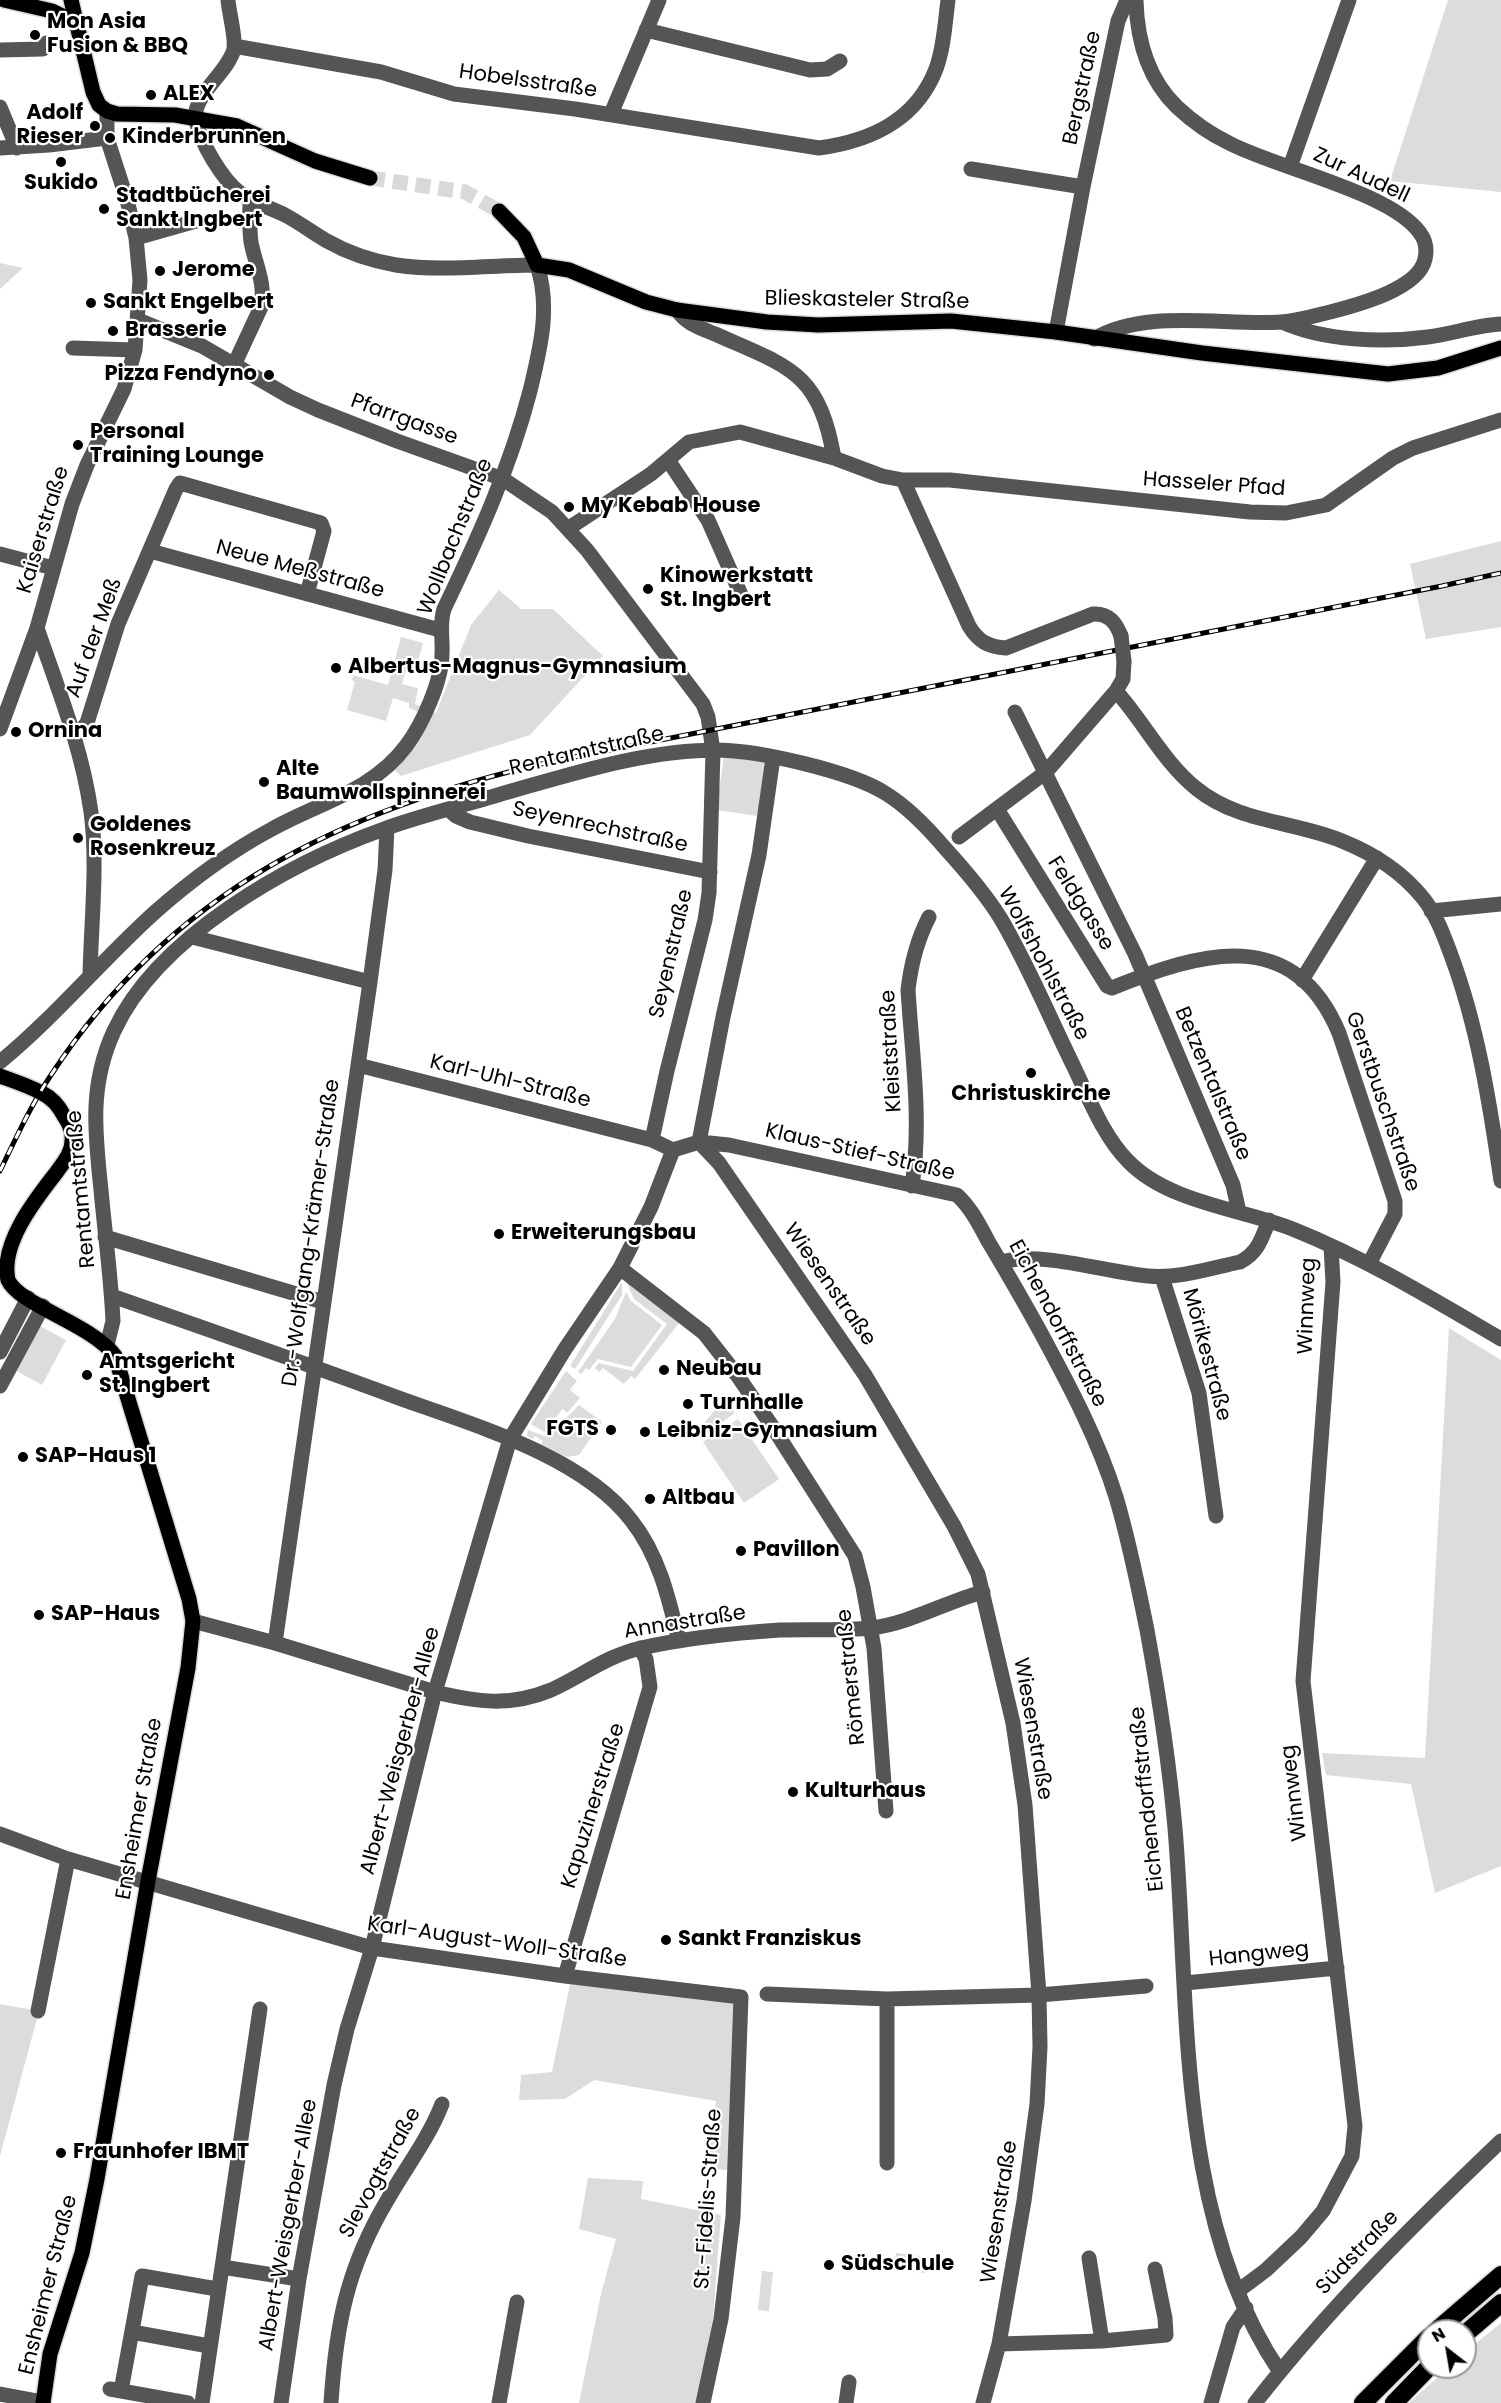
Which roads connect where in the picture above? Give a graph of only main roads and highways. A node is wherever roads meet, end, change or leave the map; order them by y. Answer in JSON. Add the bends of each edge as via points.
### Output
{"nodes":[{"id":1,"x":4,"y":0,"type":"edge"},
{"id":2,"x":42,"y":0,"type":"edge"},
{"id":3,"x":71,"y":0,"type":"edge"},
{"id":4,"x":21,"y":5,"type":"junction"},
{"id":5,"x":75,"y":22,"type":"junction"},
{"id":6,"x":370,"y":178,"type":"tunnel mouth"},
{"id":7,"x":499,"y":211,"type":"tunnel mouth"},
{"id":8,"x":537,"y":265,"type":"joint"},
{"id":9,"x":1501,"y":348,"type":"edge"},
{"id":10,"x":0,"y":1076,"type":"edge"},
{"id":11,"x":1501,"y":2275,"type":"edge"},
{"id":12,"x":1501,"y":2303,"type":"edge"},
{"id":13,"x":1450,"y":2319,"type":"edge"},
{"id":14,"x":1477,"y":2324,"type":"edge"},
{"id":15,"x":1417,"y":2349,"type":"edge"},
{"id":16,"x":1417,"y":2379,"type":"edge"},
{"id":17,"x":43,"y":2402,"type":"edge"},
{"id":18,"x":1363,"y":2403,"type":"edge"},
{"id":19,"x":1394,"y":2403,"type":"edge"}],
"edges":[{"from":1,"to":4,"type":"main road"},
{"from":2,"to":4,"type":"main road"},
{"from":3,"to":5,"type":"main road"},
{"from":4,"to":5,"type":"main road","via":[[52,11]]},
{"from":5,"to":6,"type":"main road","via":[[93,92],[107,111],[164,114],[237,126],[315,161]]},
{"from":7,"to":8,"type":"main road","name":"Wollbachstraße","via":[[524,237]]},
{"from":8,"to":9,"type":"main road","name":"Blieskasteler Straße","via":[[569,270],[646,302],[677,310],[767,322],[818,325],[951,321],[1388,374],[1438,368]]},
{"from":10,"to":17,"type":"main road","name":"Ensheimer Straße","via":[[44,1094],[57,1104],[73,1140],[66,1159],[9,1243],[3,1260],[9,1282],[28,1298],[107,1345],[119,1368],[189,1599],[192,1621],[188,1668],[93,2199],[82,2253],[51,2354]]},
{"from":11,"to":13,"type":"highway"},
{"from":12,"to":14,"type":"highway"},
{"from":15,"to":18,"type":"highway"},
{"from":16,"to":19,"type":"highway"}]}
